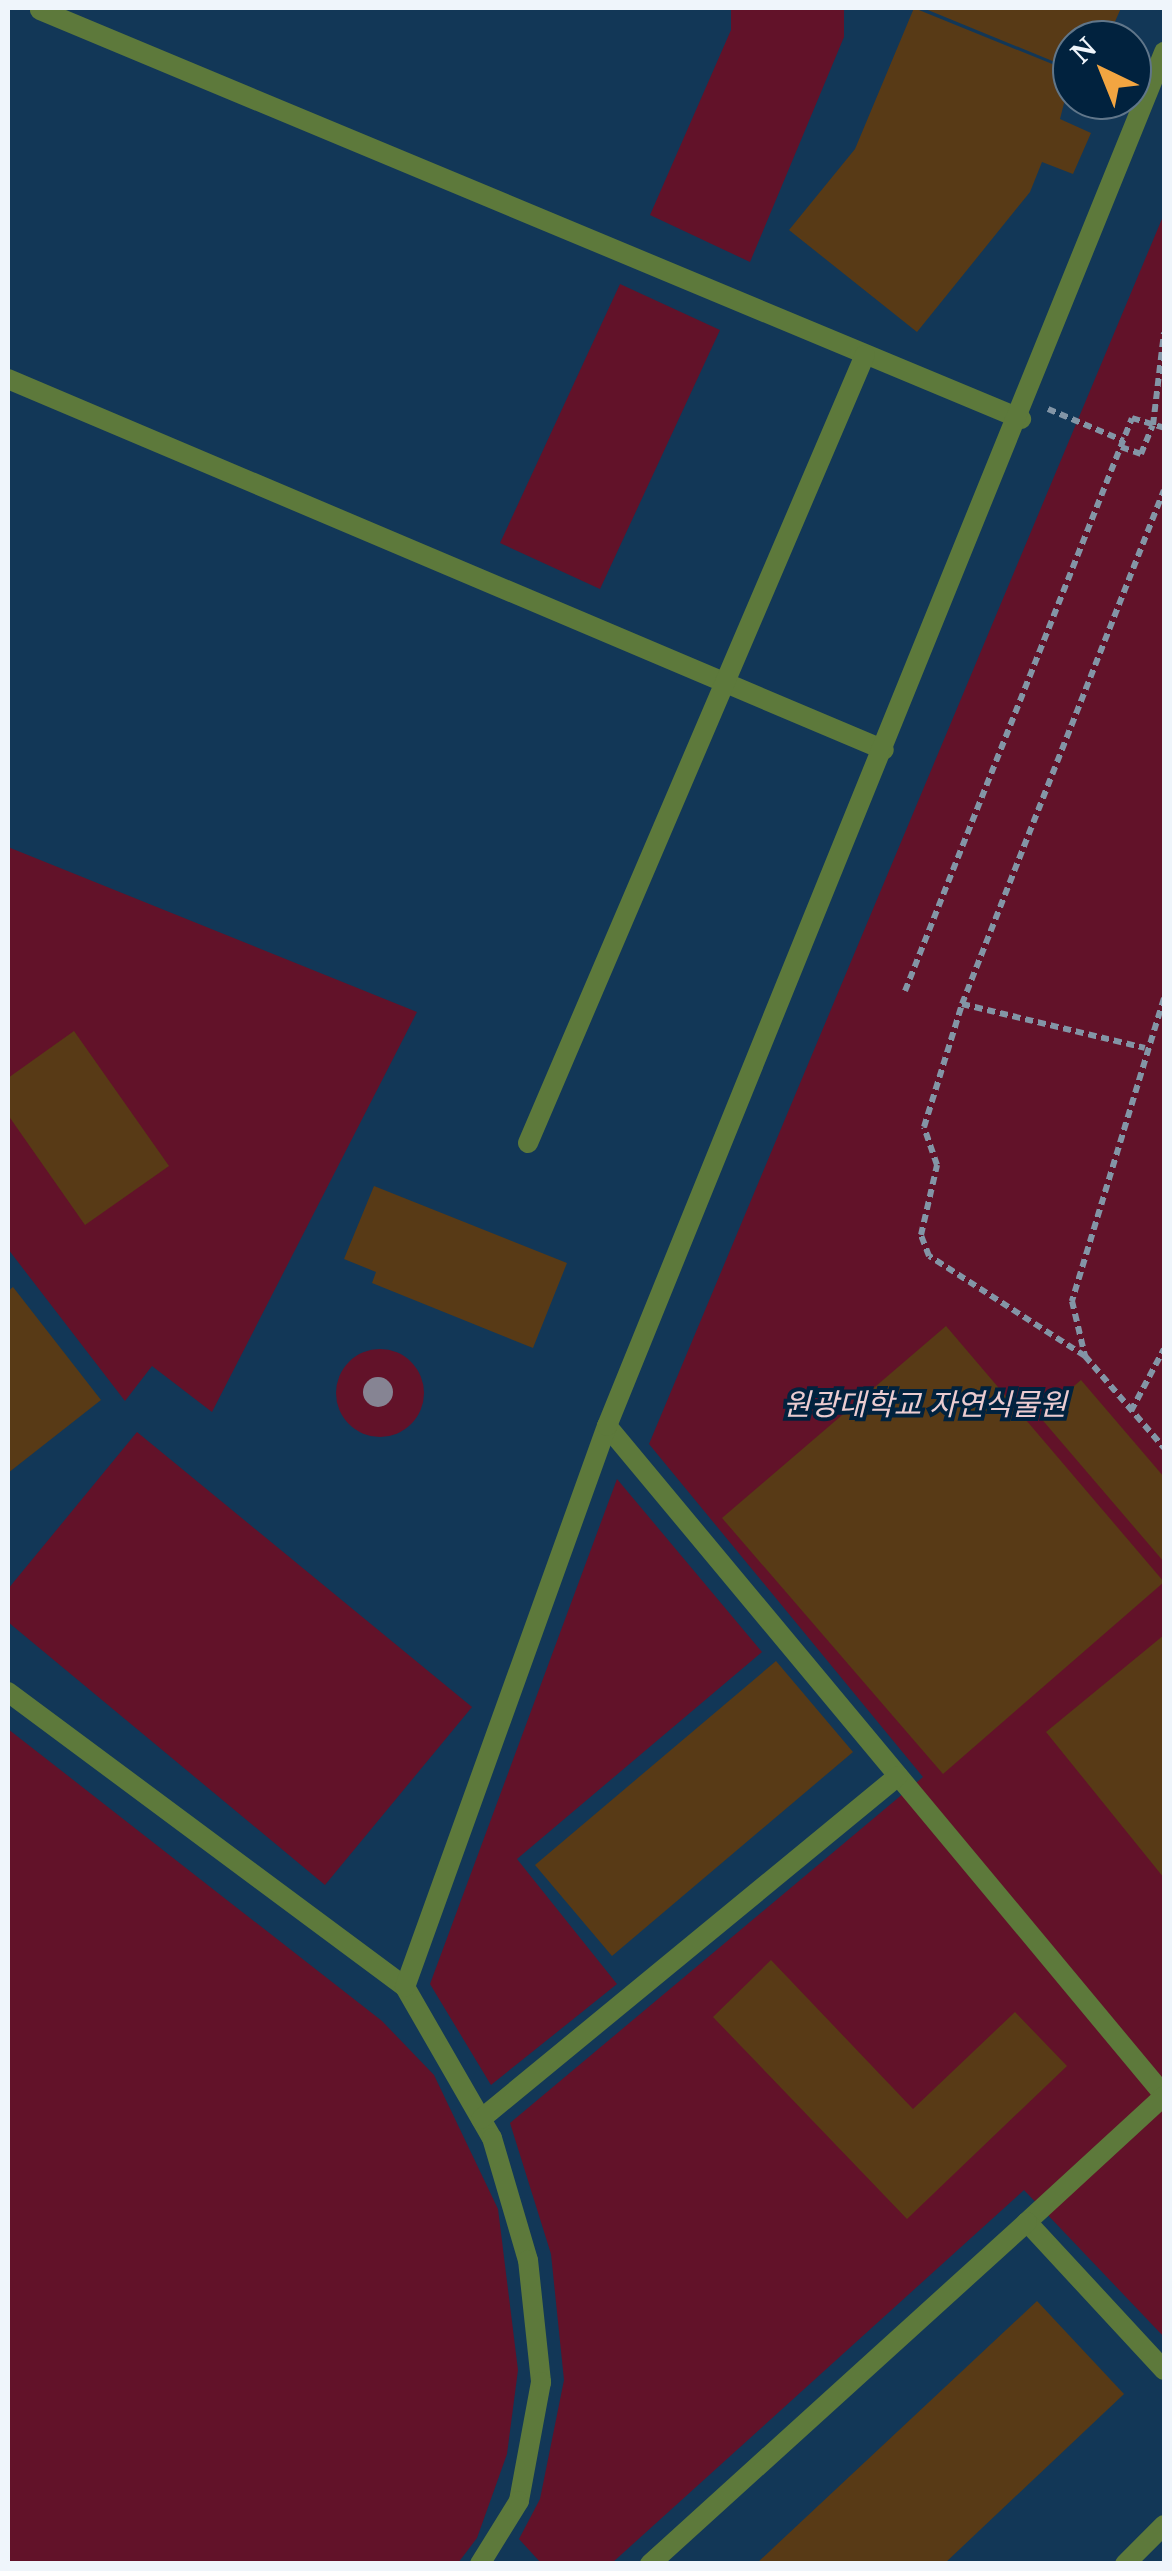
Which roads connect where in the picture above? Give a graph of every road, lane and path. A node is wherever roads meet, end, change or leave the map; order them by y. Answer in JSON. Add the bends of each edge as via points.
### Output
{"nodes":[{"id":1,"x":40,"y":10,"type":"edge"},
{"id":2,"x":1164,"y":52,"type":"edge"},
{"id":3,"x":1164,"y":333,"type":"edge"},
{"id":4,"x":865,"y":355,"type":"junction"},
{"id":5,"x":8,"y":379,"type":"edge"},
{"id":6,"x":1025,"y":410,"type":"junction"},
{"id":7,"x":1153,"y":424,"type":"junction"},
{"id":8,"x":1164,"y":428,"type":"edge"},
{"id":9,"x":1123,"y":444,"type":"junction"},
{"id":10,"x":1164,"y":490,"type":"edge"},
{"id":11,"x":726,"y":683,"type":"junction"},
{"id":12,"x":884,"y":750,"type":"junction"},
{"id":13,"x":905,"y":991,"type":"dead end"},
{"id":14,"x":1164,"y":998,"type":"edge"},
{"id":15,"x":962,"y":1004,"type":"junction"},
{"id":16,"x":1162,"y":1011,"type":"edge"},
{"id":17,"x":1145,"y":1048,"type":"junction"},
{"id":18,"x":528,"y":1143,"type":"dead end"},
{"id":19,"x":1164,"y":1349,"type":"edge"},
{"id":20,"x":1085,"y":1356,"type":"junction"},
{"id":21,"x":1130,"y":1412,"type":"junction"},
{"id":22,"x":607,"y":1426,"type":"junction"},
{"id":23,"x":1164,"y":1448,"type":"edge"},
{"id":24,"x":8,"y":1692,"type":"edge"},
{"id":25,"x":898,"y":1776,"type":"junction"},
{"id":26,"x":404,"y":1987,"type":"junction"},
{"id":27,"x":1164,"y":2096,"type":"edge"},
{"id":28,"x":481,"y":2120,"type":"junction"},
{"id":29,"x":1027,"y":2222,"type":"junction"},
{"id":30,"x":1164,"y":2370,"type":"edge"},
{"id":31,"x":1164,"y":2525,"type":"edge"},
{"id":32,"x":480,"y":2564,"type":"edge"},
{"id":33,"x":650,"y":2564,"type":"edge"},
{"id":34,"x":1125,"y":2564,"type":"edge"}],
"edges":[{"from":1,"to":4,"type":"lane"},
{"from":2,"to":6,"type":"lane"},
{"from":3,"to":7,"type":"path"},
{"from":4,"to":6,"type":"lane"},
{"from":4,"to":11,"type":"lane"},
{"from":5,"to":11,"type":"lane"},
{"from":6,"to":9,"type":"path"},
{"from":6,"to":12,"type":"lane"},
{"from":7,"to":8,"type":"path"},
{"from":7,"to":9,"type":"path","via":[[1132,418]]},
{"from":7,"to":9,"type":"path","via":[[1141,454]]},
{"from":9,"to":13,"type":"path"},
{"from":10,"to":15,"type":"path"},
{"from":11,"to":12,"type":"lane"},
{"from":11,"to":18,"type":"lane"},
{"from":12,"to":22,"type":"lane"},
{"from":14,"to":16,"type":"path"},
{"from":15,"to":17,"type":"path"},
{"from":15,"to":20,"type":"path","via":[[924,1127],[937,1165],[921,1236],[929,1256],[953,1274]]},
{"from":16,"to":17,"type":"path"},
{"from":17,"to":20,"type":"path","via":[[1072,1301],[1073,1332]]},
{"from":19,"to":21,"type":"path"},
{"from":20,"to":21,"type":"path"},
{"from":21,"to":23,"type":"path"},
{"from":22,"to":25,"type":"lane"},
{"from":22,"to":26,"type":"lane"},
{"from":24,"to":26,"type":"lane"},
{"from":25,"to":27,"type":"lane"},
{"from":25,"to":28,"type":"lane"},
{"from":26,"to":28,"type":"lane"},
{"from":27,"to":29,"type":"lane"},
{"from":28,"to":32,"type":"lane","via":[[528,2260],[541,2382],[519,2502]]},
{"from":29,"to":30,"type":"lane"},
{"from":29,"to":33,"type":"lane"},
{"from":31,"to":34,"type":"lane"}]}
